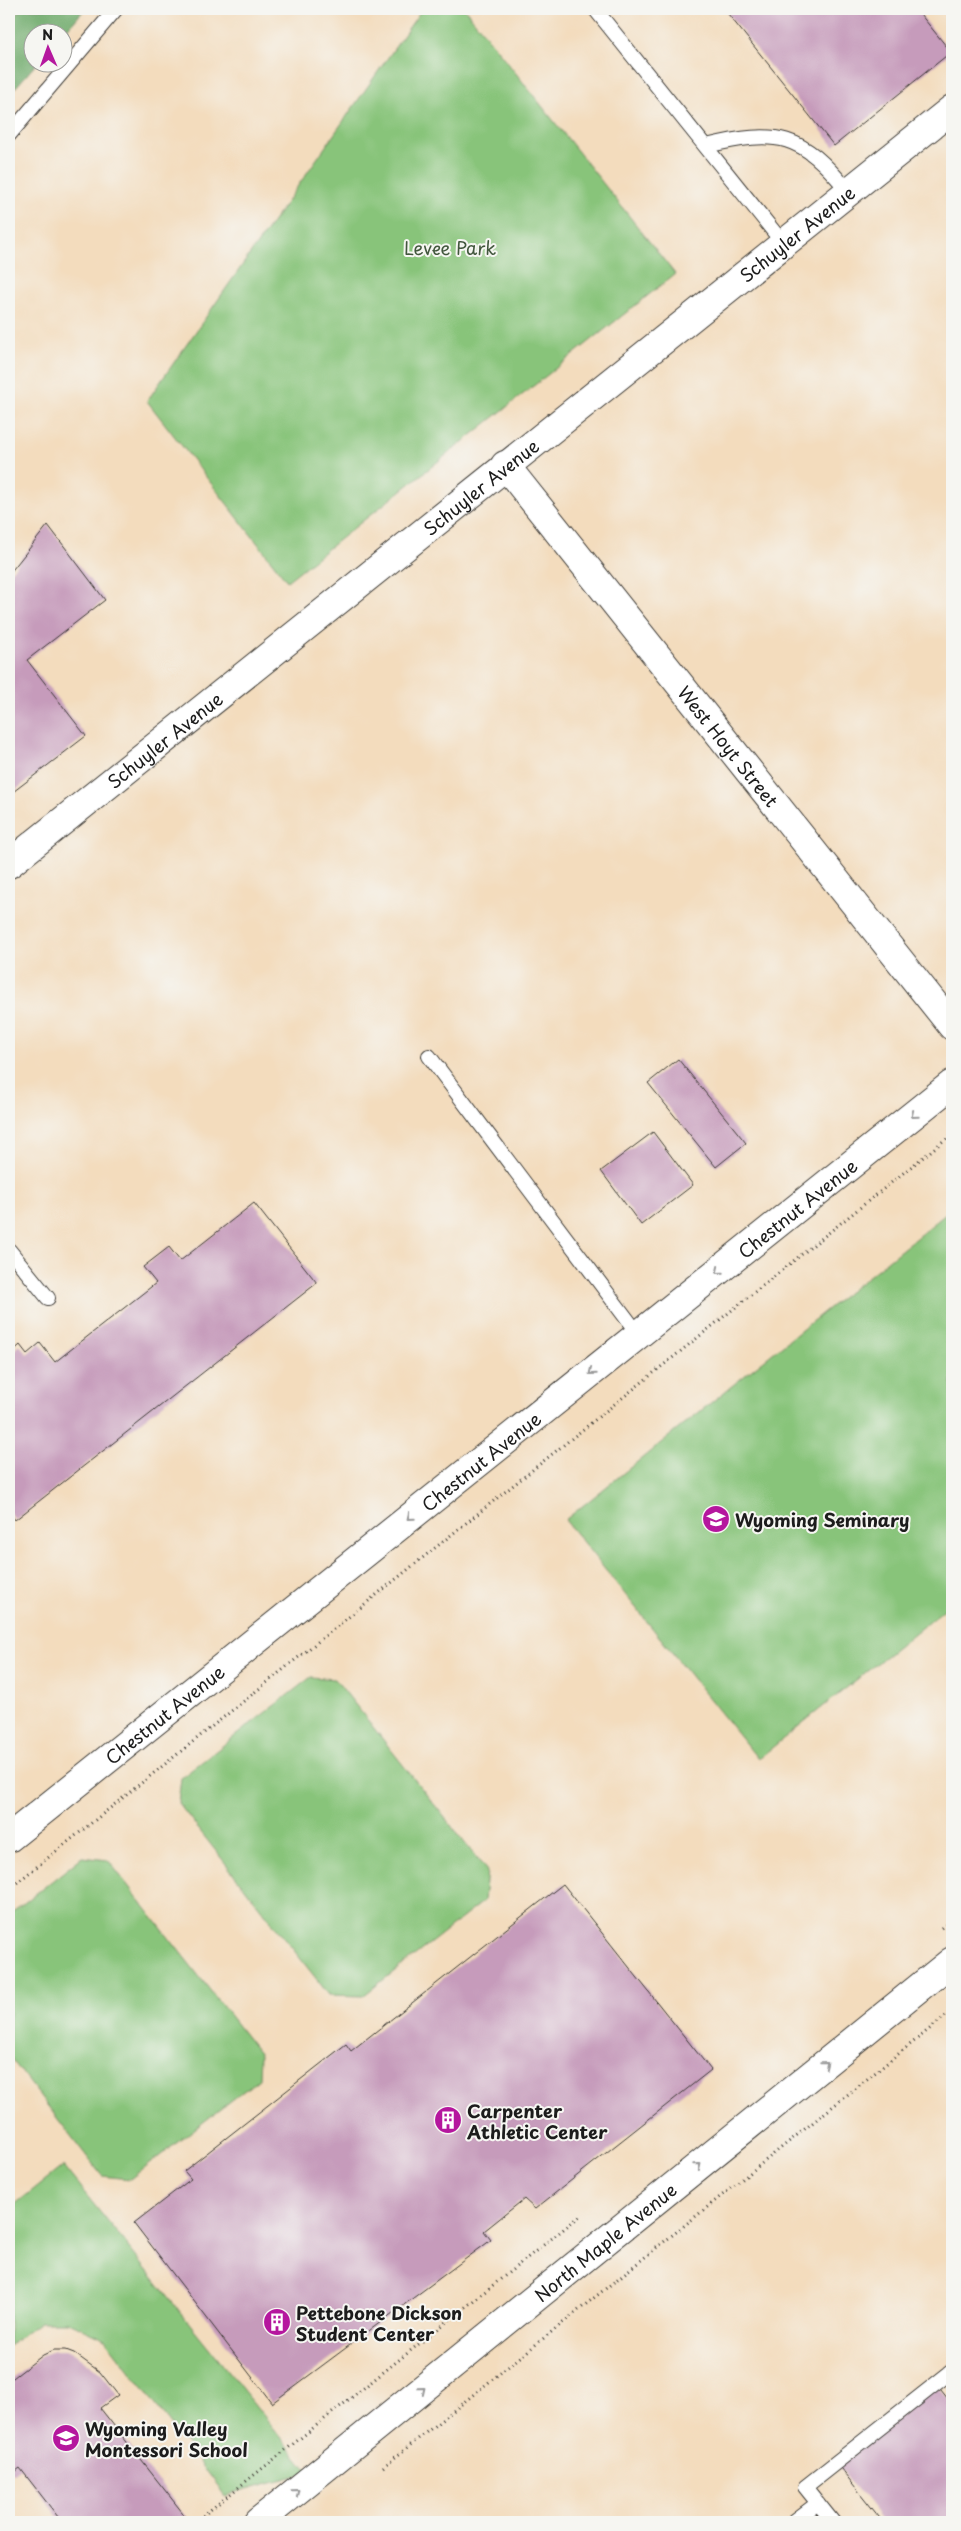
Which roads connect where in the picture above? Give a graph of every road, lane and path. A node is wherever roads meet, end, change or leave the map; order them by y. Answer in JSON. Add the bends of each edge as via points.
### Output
{"nodes":[{"id":1,"x":116,"y":9,"type":"edge"},
{"id":2,"x":595,"y":9,"type":"edge"},
{"id":3,"x":952,"y":109,"type":"edge"},
{"id":4,"x":9,"y":135,"type":"edge"},
{"id":5,"x":706,"y":146,"type":"junction"},
{"id":6,"x":848,"y":192,"type":"junction"},
{"id":7,"x":783,"y":244,"type":"junction"},
{"id":8,"x":505,"y":465,"type":"junction"},
{"id":9,"x":9,"y":864,"type":"edge"},
{"id":10,"x":952,"y":1026,"type":"edge"},
{"id":11,"x":430,"y":1056,"type":"dead end"},
{"id":12,"x":952,"y":1084,"type":"edge"},
{"id":13,"x":952,"y":1134,"type":"edge"},
{"id":14,"x":9,"y":1250,"type":"edge"},
{"id":15,"x":48,"y":1298,"type":"dead end"},
{"id":16,"x":639,"y":1335,"type":"junction"},
{"id":17,"x":9,"y":1838,"type":"edge"},
{"id":18,"x":9,"y":1888,"type":"edge"},
{"id":19,"x":952,"y":1919,"type":"edge"},
{"id":20,"x":937,"y":1932,"type":"dead end"},
{"id":21,"x":952,"y":1961,"type":"edge"},
{"id":22,"x":952,"y":2011,"type":"edge"},
{"id":23,"x":585,"y":2211,"type":"dead end"},
{"id":24,"x":952,"y":2371,"type":"edge"},
{"id":25,"x":376,"y":2472,"type":"dead end"},
{"id":26,"x":818,"y":2503,"type":"junction"},
{"id":27,"x":195,"y":2522,"type":"edge"},
{"id":28,"x":258,"y":2522,"type":"edge"},
{"id":29,"x":793,"y":2522,"type":"edge"},
{"id":30,"x":833,"y":2522,"type":"edge"}],
"edges":[{"from":1,"to":4,"type":"lane"},
{"from":2,"to":5,"type":"lane"},
{"from":3,"to":6,"type":"street","name":"Schuyler Avenue"},
{"from":5,"to":6,"type":"lane","via":[[745,137],[786,140],[803,146]]},
{"from":5,"to":7,"type":"lane"},
{"from":6,"to":7,"type":"street","name":"Schuyler Avenue"},
{"from":7,"to":8,"type":"street","name":"Schuyler Avenue"},
{"from":8,"to":9,"type":"street","name":"Schuyler Avenue"},
{"from":8,"to":10,"type":"street","name":"West Hoyt Street"},
{"from":11,"to":16,"type":"lane"},
{"from":12,"to":16,"type":"street","name":"Chestnut Avenue","one_way":true},
{"from":13,"to":18,"type":"path"},
{"from":14,"to":15,"type":"lane"},
{"from":16,"to":17,"type":"street","name":"Chestnut Avenue","one_way":true},
{"from":19,"to":20,"type":"path"},
{"from":28,"to":21,"type":"street","name":"North Maple Avenue","one_way":true},
{"from":22,"to":25,"type":"path"},
{"from":23,"to":27,"type":"path"},
{"from":24,"to":26,"type":"lane","via":[[805,2487]]},
{"from":26,"to":29,"type":"lane"},
{"from":26,"to":30,"type":"lane"}]}
